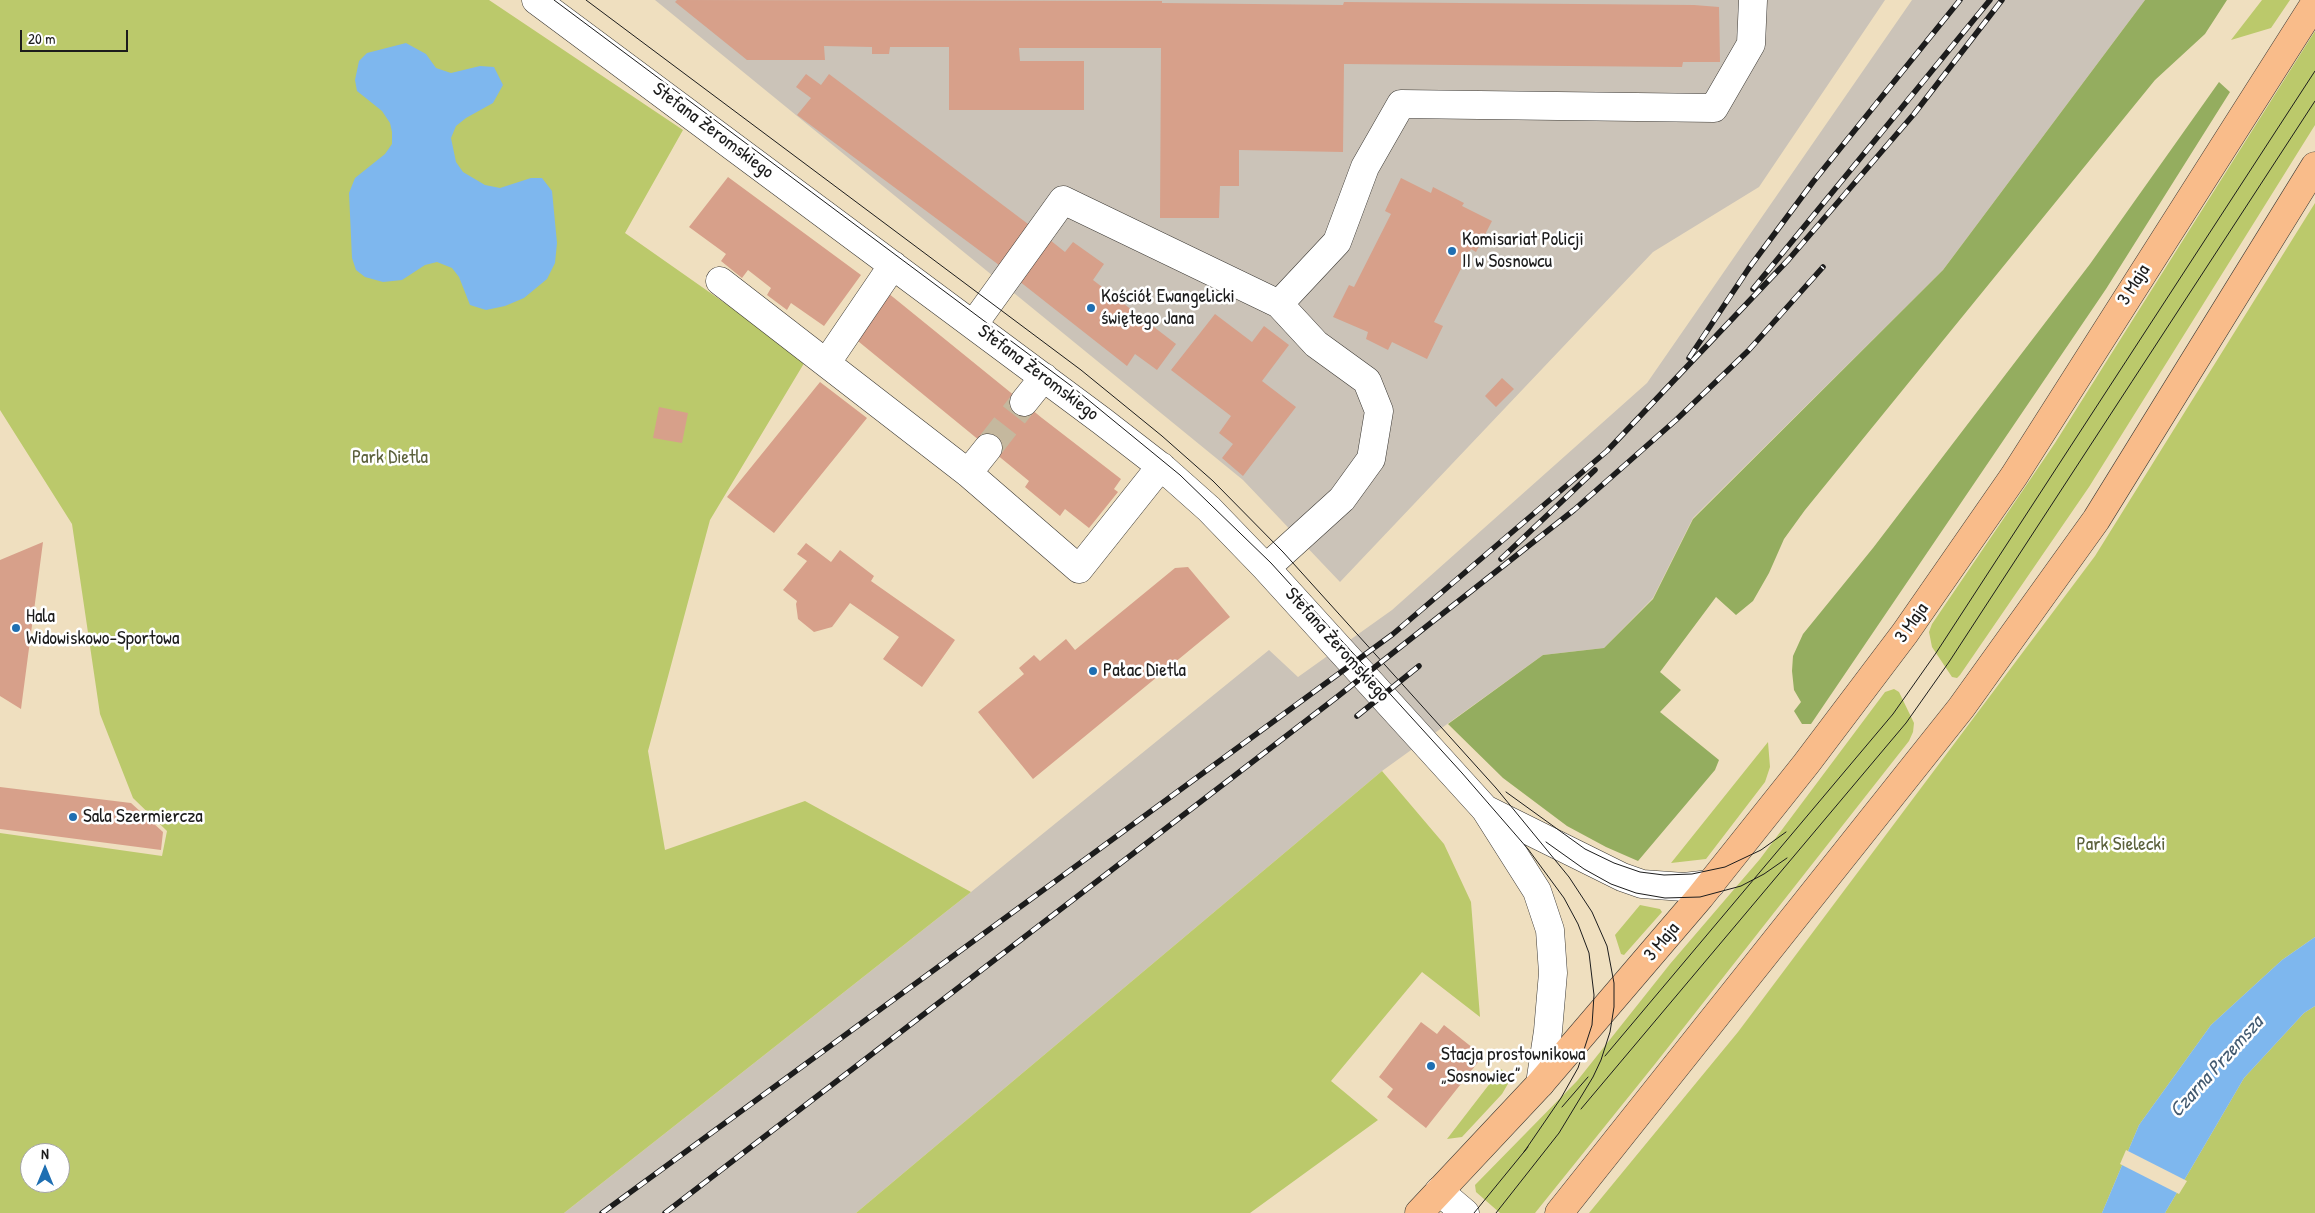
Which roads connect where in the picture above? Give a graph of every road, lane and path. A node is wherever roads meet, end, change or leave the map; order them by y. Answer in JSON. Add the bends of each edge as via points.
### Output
{"nodes":[{"id":1,"x":536,"y":0,"type":"edge"},
{"id":2,"x":1753,"y":0,"type":"edge"},
{"id":3,"x":2315,"y":3,"type":"edge"},
{"id":4,"x":2315,"y":166,"type":"edge"},
{"id":5,"x":893,"y":265,"type":"junction"},
{"id":6,"x":720,"y":281,"type":"dead end"},
{"id":7,"x":1280,"y":304,"type":"junction"},
{"id":8,"x":973,"y":324,"type":"junction"},
{"id":9,"x":827,"y":362,"type":"junction"},
{"id":10,"x":1044,"y":377,"type":"junction"},
{"id":11,"x":1024,"y":402,"type":"tunnel mouth"},
{"id":12,"x":988,"y":448,"type":"tunnel mouth"},
{"id":13,"x":1160,"y":466,"type":"junction"},
{"id":14,"x":968,"y":473,"type":"junction"},
{"id":15,"x":1266,"y":568,"type":"junction"},
{"id":16,"x":1485,"y":809,"type":"junction"},
{"id":17,"x":1711,"y":884,"type":"junction"},
{"id":18,"x":1540,"y":1084,"type":"junction"},
{"id":19,"x":1439,"y":1191,"type":"junction"},
{"id":20,"x":1419,"y":1213,"type":"edge"},
{"id":21,"x":1465,"y":1213,"type":"edge"},
{"id":22,"x":1559,"y":1213,"type":"edge"}],
"edges":[{"from":1,"to":5,"type":"street","name":"Stefana Żeromskiego"},
{"from":2,"to":7,"type":"street","via":[[1751,44],[1714,108],[1401,104],[1365,167],[1337,242]]},
{"from":3,"to":17,"type":"main road","name":"3 Maja","via":[[2008,483],[1899,640]]},
{"from":4,"to":22,"type":"main road","via":[[2096,520],[1961,708]]},
{"from":5,"to":8,"type":"street","name":"Stefana Żeromskiego"},
{"from":5,"to":9,"type":"street"},
{"from":6,"to":9,"type":"street"},
{"from":7,"to":8,"type":"street","via":[[1063,200]]},
{"from":7,"to":15,"type":"street","via":[[1316,344],[1367,381],[1379,411],[1371,459],[1342,499]]},
{"from":8,"to":10,"type":"street","name":"Stefana Żeromskiego"},
{"from":9,"to":14,"type":"street"},
{"from":10,"to":11,"type":"street"},
{"from":10,"to":13,"type":"street","name":"Stefana Żeromskiego"},
{"from":12,"to":14,"type":"street"},
{"from":13,"to":14,"type":"street","via":[[1079,569]]},
{"from":13,"to":15,"type":"street","name":"Stefana Żeromskiego","via":[[1209,509]]},
{"from":15,"to":16,"type":"street","name":"Stefana Żeromskiego"},
{"from":16,"to":17,"type":"street","name":"Stefana Żeromskiego","via":[[1642,884],[1684,887]]},
{"from":16,"to":18,"type":"street","name":"Stefana Żeromskiego","via":[[1537,891],[1550,930],[1552,973]]},
{"from":17,"to":18,"type":"main road","name":"3 Maja"},
{"from":18,"to":19,"type":"main road","name":"3 Maja"},
{"from":19,"to":20,"type":"main road","name":"3 Maja"},
{"from":19,"to":21,"type":"street"}]}
